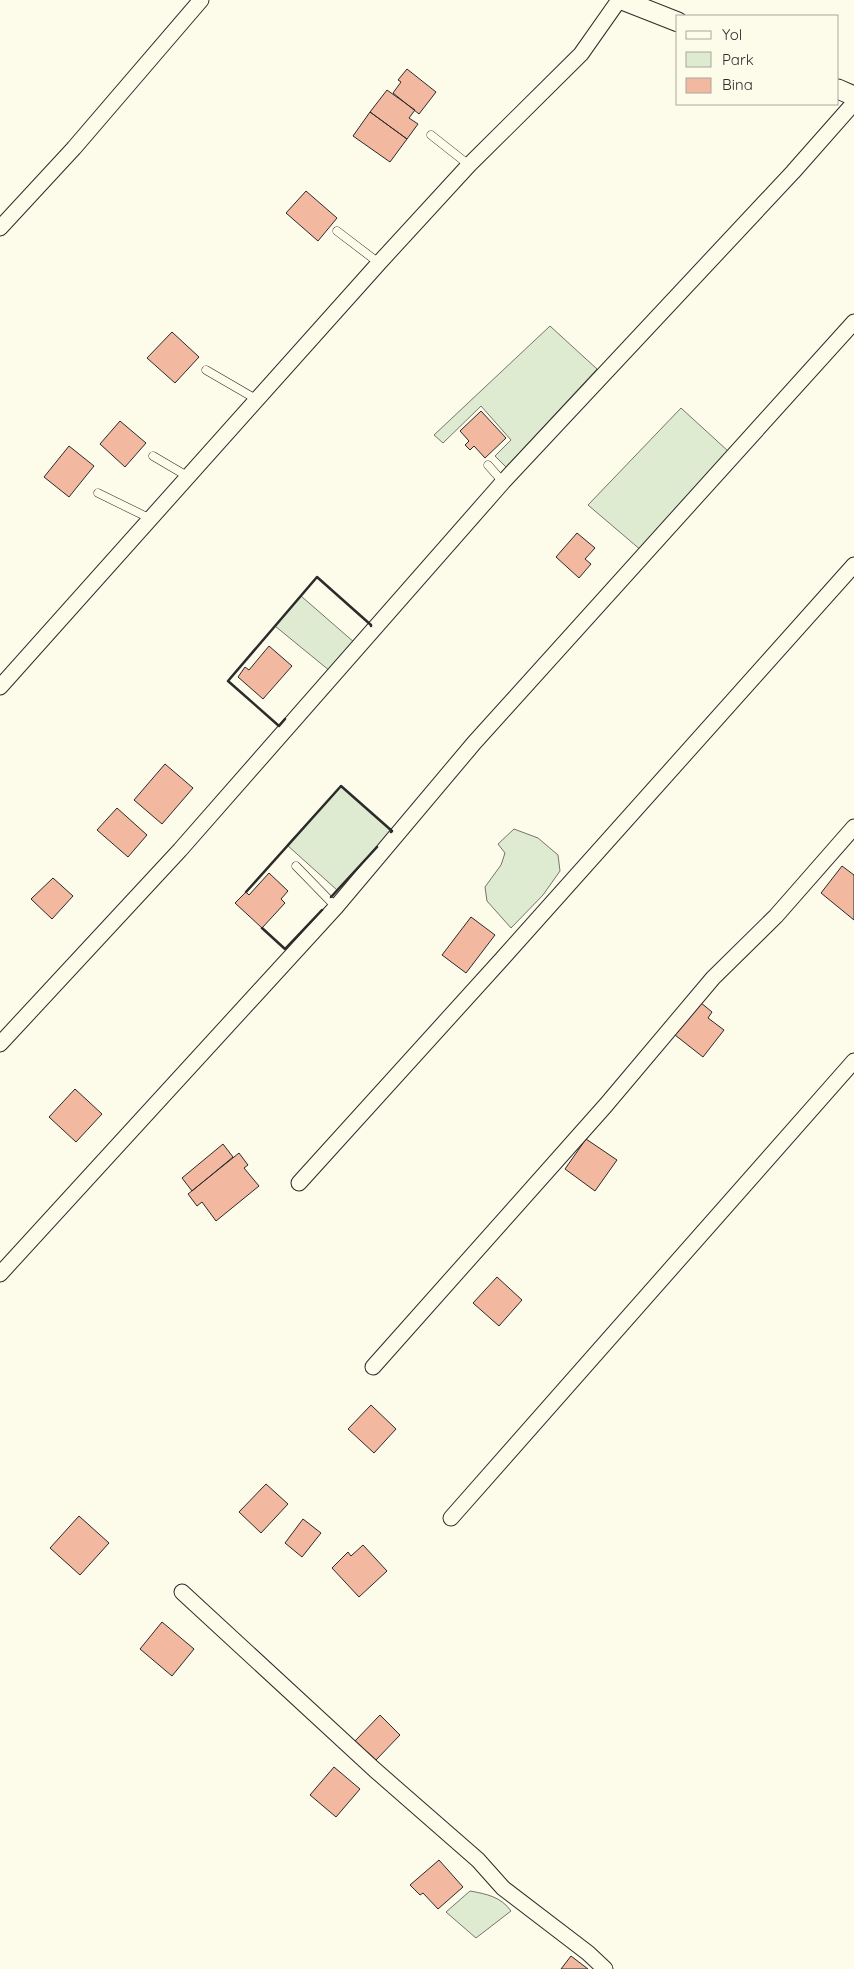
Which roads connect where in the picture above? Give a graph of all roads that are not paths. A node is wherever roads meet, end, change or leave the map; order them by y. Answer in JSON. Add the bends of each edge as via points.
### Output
{"nodes":[{"id":1,"x":201,"y":0,"type":"edge"},
{"id":2,"x":620,"y":0,"type":"edge"},
{"id":3,"x":676,"y":21,"type":"edge"},
{"id":4,"x":839,"y":89,"type":"edge"},
{"id":5,"x":854,"y":96,"type":"edge"},
{"id":6,"x":854,"y":103,"type":"edge"},
{"id":7,"x":430,"y":135,"type":"dead end"},
{"id":8,"x":469,"y":166,"type":"junction"},
{"id":9,"x":0,"y":228,"type":"edge"},
{"id":10,"x":336,"y":232,"type":"dead end"},
{"id":11,"x":379,"y":263,"type":"junction"},
{"id":12,"x":854,"y":322,"type":"edge"},
{"id":13,"x":206,"y":370,"type":"dead end"},
{"id":14,"x":256,"y":399,"type":"junction"},
{"id":15,"x":153,"y":456,"type":"dead end"},
{"id":16,"x":488,"y":465,"type":"dead end"},
{"id":17,"x":187,"y":476,"type":"junction"},
{"id":18,"x":503,"y":482,"type":"junction"},
{"id":19,"x":98,"y":493,"type":"dead end"},
{"id":20,"x":149,"y":518,"type":"junction"},
{"id":21,"x":854,"y":565,"type":"edge"},
{"id":22,"x":0,"y":687,"type":"edge"},
{"id":23,"x":854,"y":827,"type":"edge"},
{"id":24,"x":296,"y":866,"type":"dead end"},
{"id":25,"x":336,"y":906,"type":"junction"},
{"id":26,"x":0,"y":1044,"type":"edge"},
{"id":27,"x":854,"y":1061,"type":"edge"},
{"id":28,"x":299,"y":1182,"type":"dead end"},
{"id":29,"x":0,"y":1274,"type":"edge"},
{"id":30,"x":373,"y":1366,"type":"dead end"},
{"id":31,"x":451,"y":1518,"type":"dead end"},
{"id":32,"x":182,"y":1592,"type":"dead end"},
{"id":33,"x":605,"y":1969,"type":"edge"}],
"edges":[{"from":1,"to":9,"type":"street","via":[[74,148]]},
{"from":2,"to":3,"type":"street"},
{"from":2,"to":8,"type":"street","via":[[581,54]]},
{"from":4,"to":5,"type":"street"},
{"from":6,"to":18,"type":"street"},
{"from":7,"to":8,"type":"lane"},
{"from":8,"to":11,"type":"street"},
{"from":10,"to":11,"type":"lane"},
{"from":11,"to":14,"type":"street"},
{"from":12,"to":25,"type":"street","via":[[474,743]]},
{"from":13,"to":14,"type":"lane"},
{"from":14,"to":17,"type":"street"},
{"from":15,"to":17,"type":"lane"},
{"from":16,"to":18,"type":"lane"},
{"from":17,"to":20,"type":"street"},
{"from":18,"to":26,"type":"street","via":[[180,850]]},
{"from":19,"to":20,"type":"lane"},
{"from":20,"to":22,"type":"street"},
{"from":21,"to":28,"type":"street"},
{"from":23,"to":30,"type":"street","via":[[776,916],[713,978],[606,1105]]},
{"from":24,"to":25,"type":"lane"},
{"from":25,"to":29,"type":"street"},
{"from":27,"to":31,"type":"street"},
{"from":32,"to":33,"type":"street","via":[[478,1860],[503,1888]]}]}
